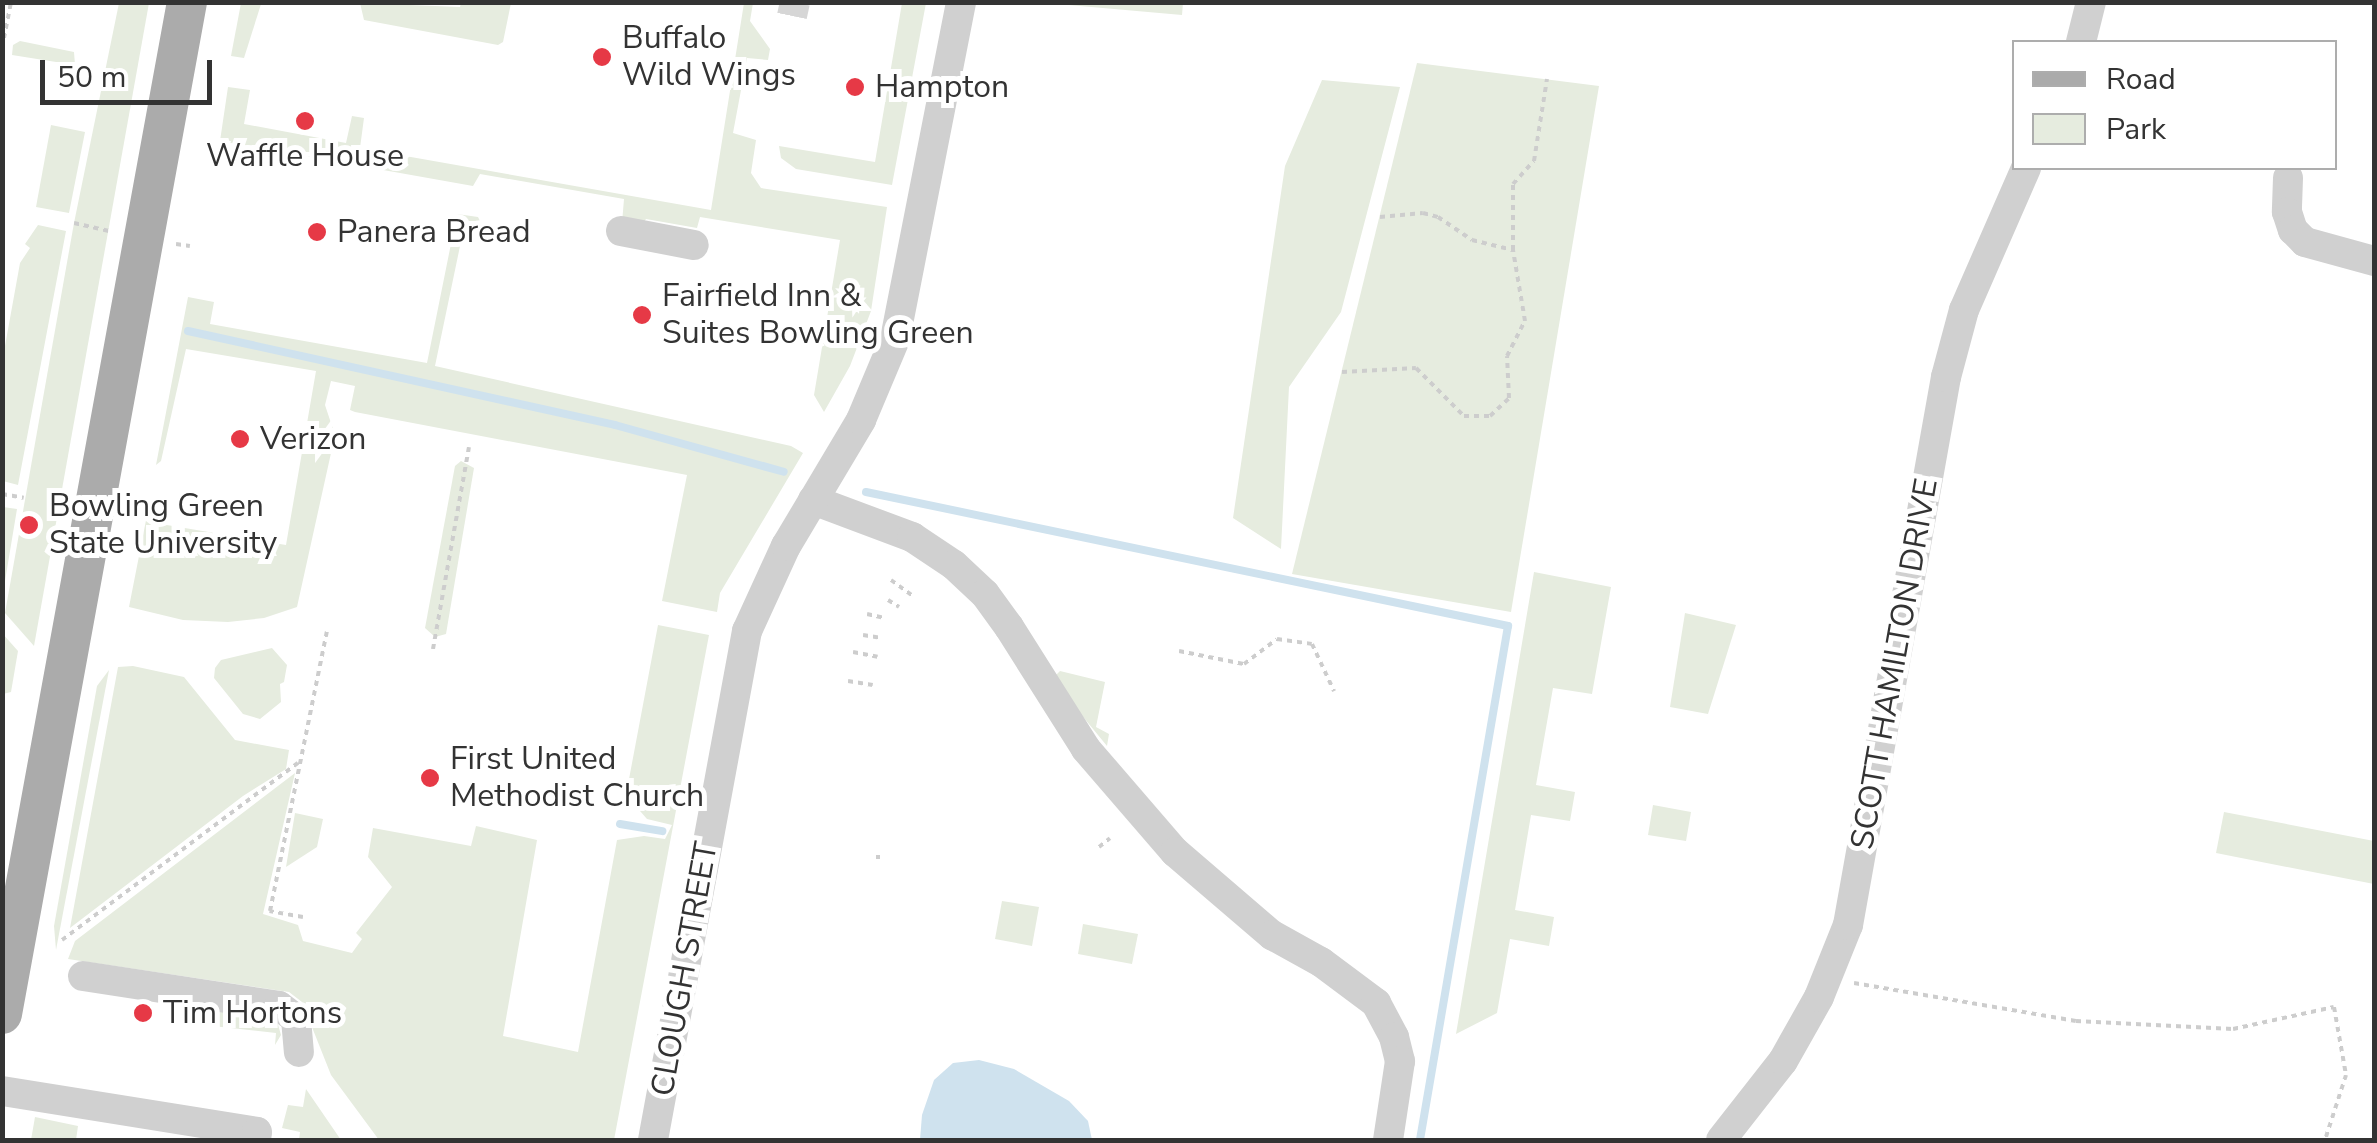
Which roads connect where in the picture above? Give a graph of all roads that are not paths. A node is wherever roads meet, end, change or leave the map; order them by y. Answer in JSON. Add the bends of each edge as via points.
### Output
{"nodes":[{"id":1,"x":187,"y":2,"type":"edge"},
{"id":2,"x":962,"y":2,"type":"edge"},
{"id":3,"x":2091,"y":2,"type":"edge"},
{"id":4,"x":2082,"y":40,"type":"edge"},
{"id":5,"x":2025,"y":170,"type":"edge"},
{"id":6,"x":2288,"y":178,"type":"dead end"},
{"id":7,"x":621,"y":231,"type":"dead end"},
{"id":8,"x":694,"y":244,"type":"dead end"},
{"id":9,"x":2374,"y":261,"type":"edge"},
{"id":10,"x":813,"y":500,"type":"junction"},
{"id":11,"x":83,"y":976,"type":"dead end"},
{"id":12,"x":2,"y":1014,"type":"edge"},
{"id":13,"x":300,"y":1052,"type":"dead end"},
{"id":14,"x":2,"y":1091,"type":"edge"},
{"id":15,"x":256,"y":1140,"type":"edge"},
{"id":16,"x":653,"y":1140,"type":"edge"},
{"id":17,"x":1388,"y":1140,"type":"edge"},
{"id":18,"x":1721,"y":1140,"type":"edge"}],
"edges":[{"from":1,"to":12,"type":"main road"},
{"from":2,"to":10,"type":"street","name":"CLOUGH STREET","via":[[895,339],[861,420]]},
{"from":3,"to":4,"type":"street"},
{"from":5,"to":18,"type":"street","name":"SCOTT HAMILTON DRIVE","via":[[1964,310],[1946,377],[1848,925],[1783,1061]]},
{"from":6,"to":9,"type":"street","via":[[2288,212],[2305,242]]},
{"from":7,"to":8,"type":"street"},
{"from":10,"to":16,"type":"street","name":"CLOUGH STREET","via":[[747,631]]},
{"from":10,"to":17,"type":"street","via":[[912,538],[954,564],[1009,626],[1086,749],[1175,852],[1272,935],[1376,1004],[1400,1061]]},
{"from":11,"to":13,"type":"street","via":[[279,1006],[296,1020]]},
{"from":14,"to":15,"type":"street","via":[[257,1132]]}]}
